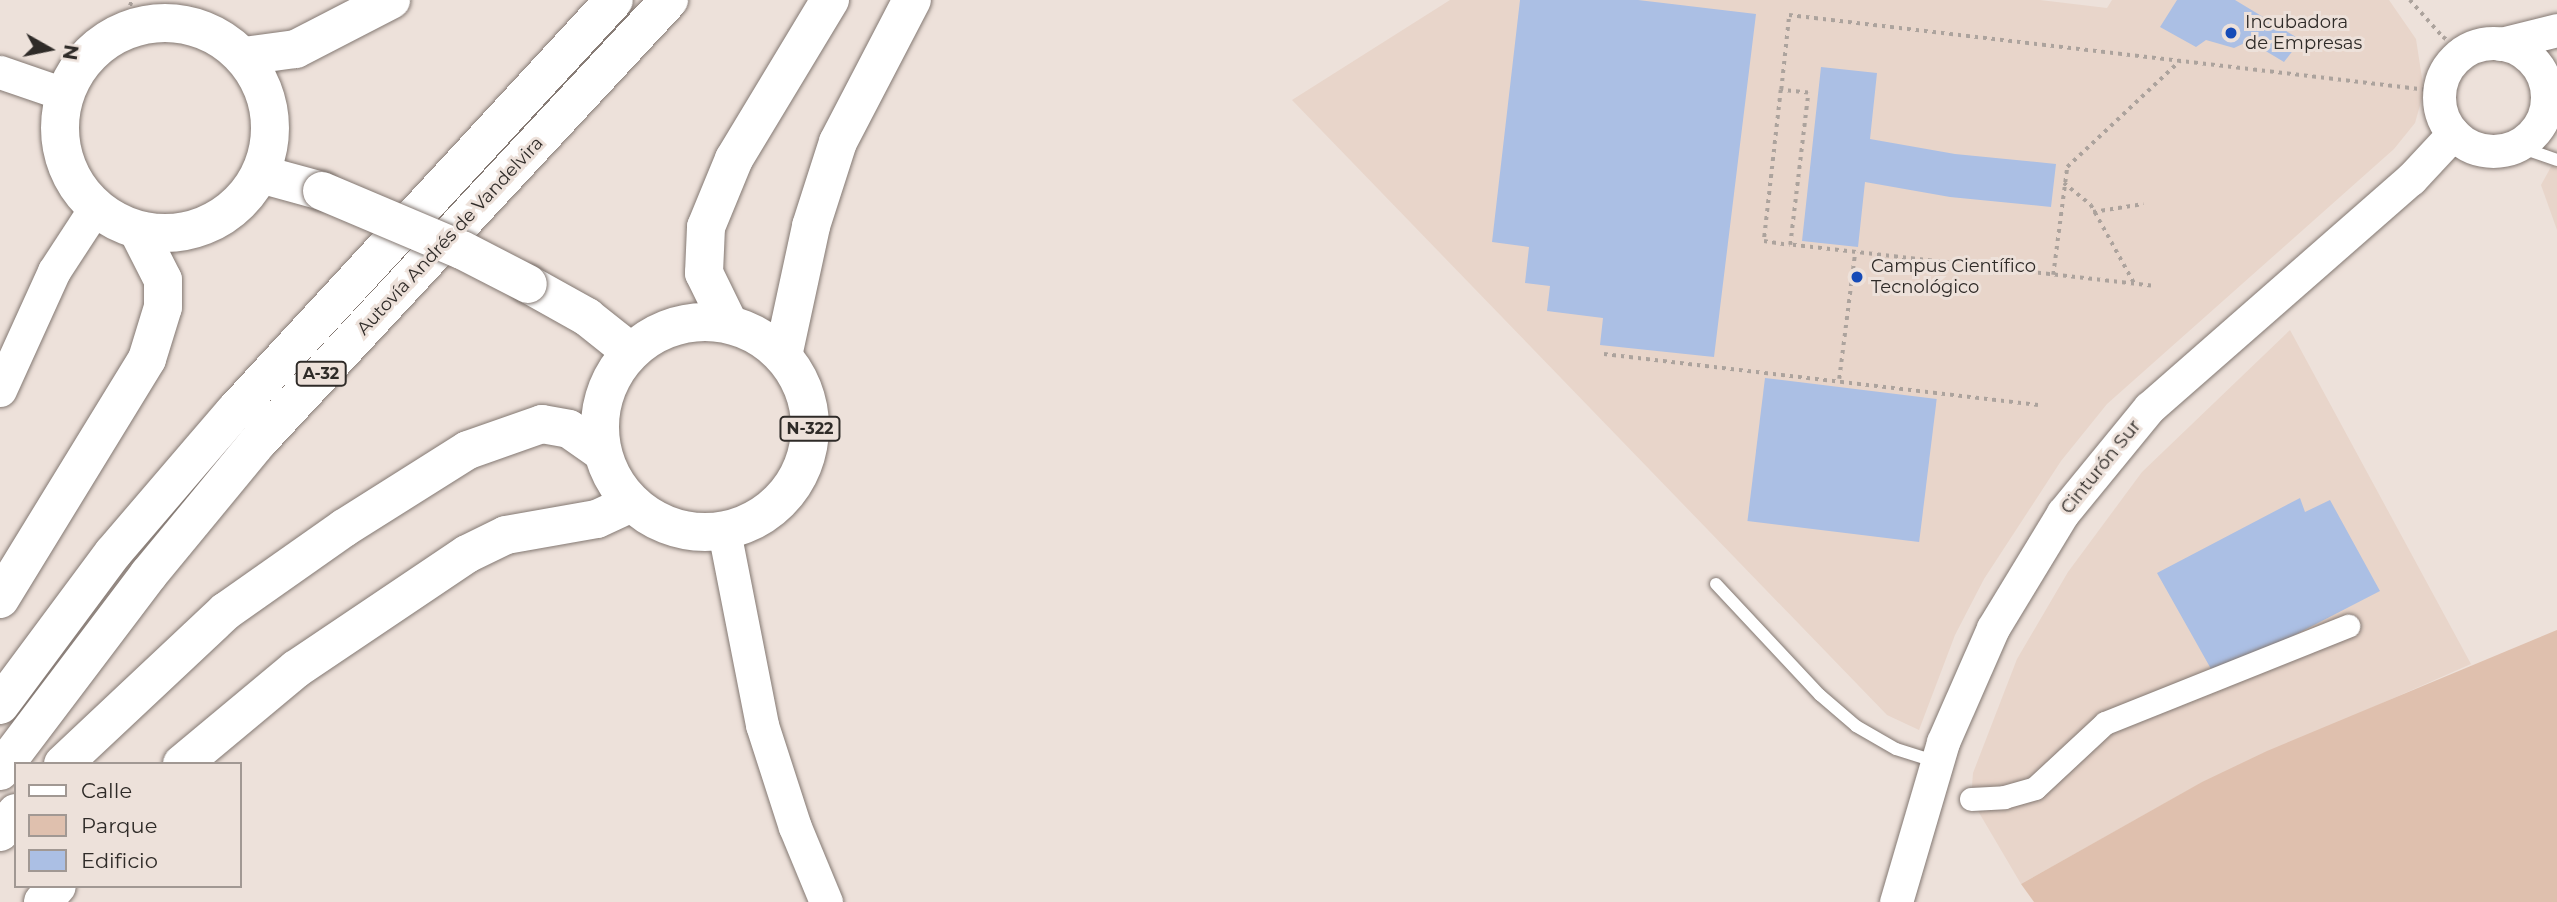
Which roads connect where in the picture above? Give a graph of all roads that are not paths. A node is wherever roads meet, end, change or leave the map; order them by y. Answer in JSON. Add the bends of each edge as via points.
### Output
{"nodes":[{"id":1,"x":391,"y":0,"type":"edge"},
{"id":2,"x":614,"y":0,"type":"edge"},
{"id":3,"x":669,"y":0,"type":"edge"},
{"id":4,"x":830,"y":0,"type":"edge"},
{"id":5,"x":912,"y":0,"type":"edge"},
{"id":6,"x":127,"y":15,"type":"edge"},
{"id":7,"x":2557,"y":30,"type":"edge"},
{"id":8,"x":2501,"y":44,"type":"junction"},
{"id":9,"x":244,"y":57,"type":"junction"},
{"id":10,"x":0,"y":72,"type":"edge"},
{"id":11,"x":2552,"y":77,"type":"edge"},
{"id":12,"x":64,"y":94,"type":"junction"},
{"id":13,"x":2453,"y":134,"type":"junction"},
{"id":14,"x":2517,"y":146,"type":"junction"},
{"id":15,"x":2557,"y":160,"type":"edge"},
{"id":16,"x":260,"y":174,"type":"junction"},
{"id":17,"x":95,"y":208,"type":"junction"},
{"id":18,"x":138,"y":231,"type":"junction"},
{"id":19,"x":729,"y":324,"type":"junction"},
{"id":20,"x":631,"y":352,"type":"junction"},
{"id":21,"x":783,"y":356,"type":"junction"},
{"id":22,"x":0,"y":390,"type":"edge"},
{"id":23,"x":603,"y":452,"type":"junction"},
{"id":24,"x":632,"y":503,"type":"junction"},
{"id":25,"x":724,"y":531,"type":"junction"},
{"id":26,"x":1716,"y":584,"type":"dead end"},
{"id":27,"x":0,"y":599,"type":"edge"},
{"id":28,"x":2348,"y":626,"type":"dead end"},
{"id":29,"x":0,"y":705,"type":"edge"},
{"id":30,"x":65,"y":762,"type":"edge"},
{"id":31,"x":184,"y":762,"type":"edge"},
{"id":32,"x":1937,"y":762,"type":"junction"},
{"id":33,"x":0,"y":771,"type":"edge"},
{"id":34,"x":1971,"y":799,"type":"dead end"},
{"id":35,"x":14,"y":815,"type":"edge"},
{"id":36,"x":0,"y":832,"type":"edge"},
{"id":37,"x":56,"y":888,"type":"edge"},
{"id":38,"x":43,"y":902,"type":"edge"},
{"id":39,"x":826,"y":902,"type":"edge"},
{"id":40,"x":1896,"y":902,"type":"edge"}],
"edges":[{"from":1,"to":9,"type":"highway","via":[[296,49]]},
{"from":2,"to":29,"type":"highway","number":"A-32","via":[[234,412],[113,553]]},
{"from":3,"to":33,"type":"highway","name":"Autovía Andrés de Vandelvira","number":"A-32","via":[[257,443],[133,595]]},
{"from":4,"to":19,"type":"highway","via":[[734,159],[706,227],[704,273]]},
{"from":5,"to":21,"type":"highway","via":[[838,142],[811,226]]},
{"from":6,"to":9,"type":"highway","via":[[187,24],[218,36]]},
{"from":6,"to":12,"type":"highway","via":[[77,68]]},
{"from":7,"to":8,"type":"main road"},
{"from":8,"to":11,"type":"main road"},
{"from":8,"to":13,"type":"main road","via":[[2465,52],[2451,64],[2440,90],[2443,118]]},
{"from":9,"to":16,"type":"highway","via":[[261,83],[270,113],[270,144]]},
{"from":10,"to":12,"type":"main road"},
{"from":11,"to":14,"type":"main road","via":[[2541,122]]},
{"from":12,"to":17,"type":"highway","via":[[59,125],[62,156],[75,184]]},
{"from":13,"to":14,"type":"main road","via":[[2483,151]]},
{"from":13,"to":32,"type":"main road","name":"Cinturón Sur","via":[[2411,179],[2149,408],[2063,513],[1993,628]]},
{"from":14,"to":15,"type":"lane"},
{"from":16,"to":18,"type":"highway","via":[[239,204],[209,225],[174,234]]},
{"from":16,"to":20,"type":"highway","bridge":true,"via":[[322,191],[462,250],[587,317]]},
{"from":17,"to":18,"type":"highway"},
{"from":17,"to":22,"type":"main road","via":[[54,271]]},
{"from":18,"to":27,"type":"highway","via":[[163,280],[163,307],[147,359]]},
{"from":19,"to":20,"type":"highway","number":"N-322","via":[[676,325]]},
{"from":19,"to":21,"type":"highway","number":"N-322","via":[[749,331]]},
{"from":20,"to":23,"type":"highway","number":"N-322","via":[[604,398]]},
{"from":21,"to":25,"type":"highway","number":"N-322","via":[[799,379],[808,405],[805,461],[774,507],[751,522]]},
{"from":23,"to":24,"type":"highway","number":"N-322","via":[[614,480]]},
{"from":23,"to":30,"type":"highway","via":[[569,429],[542,424],[468,450],[344,527],[226,611]]},
{"from":24,"to":25,"type":"highway","number":"N-322","via":[[675,528]]},
{"from":24,"to":31,"type":"highway","via":[[597,519],[506,535],[467,554],[296,669]]},
{"from":25,"to":39,"type":"main road","via":[[762,725],[795,827]]},
{"from":26,"to":32,"type":"lane","via":[[1820,695],[1856,726],[1896,749]]},
{"from":28,"to":34,"type":"street","via":[[2105,723],[2035,788],[2004,797]]},
{"from":32,"to":40,"type":"main road","name":"Cinturón Sur"},
{"from":35,"to":36,"type":"highway"},
{"from":37,"to":38,"type":"highway"}]}
